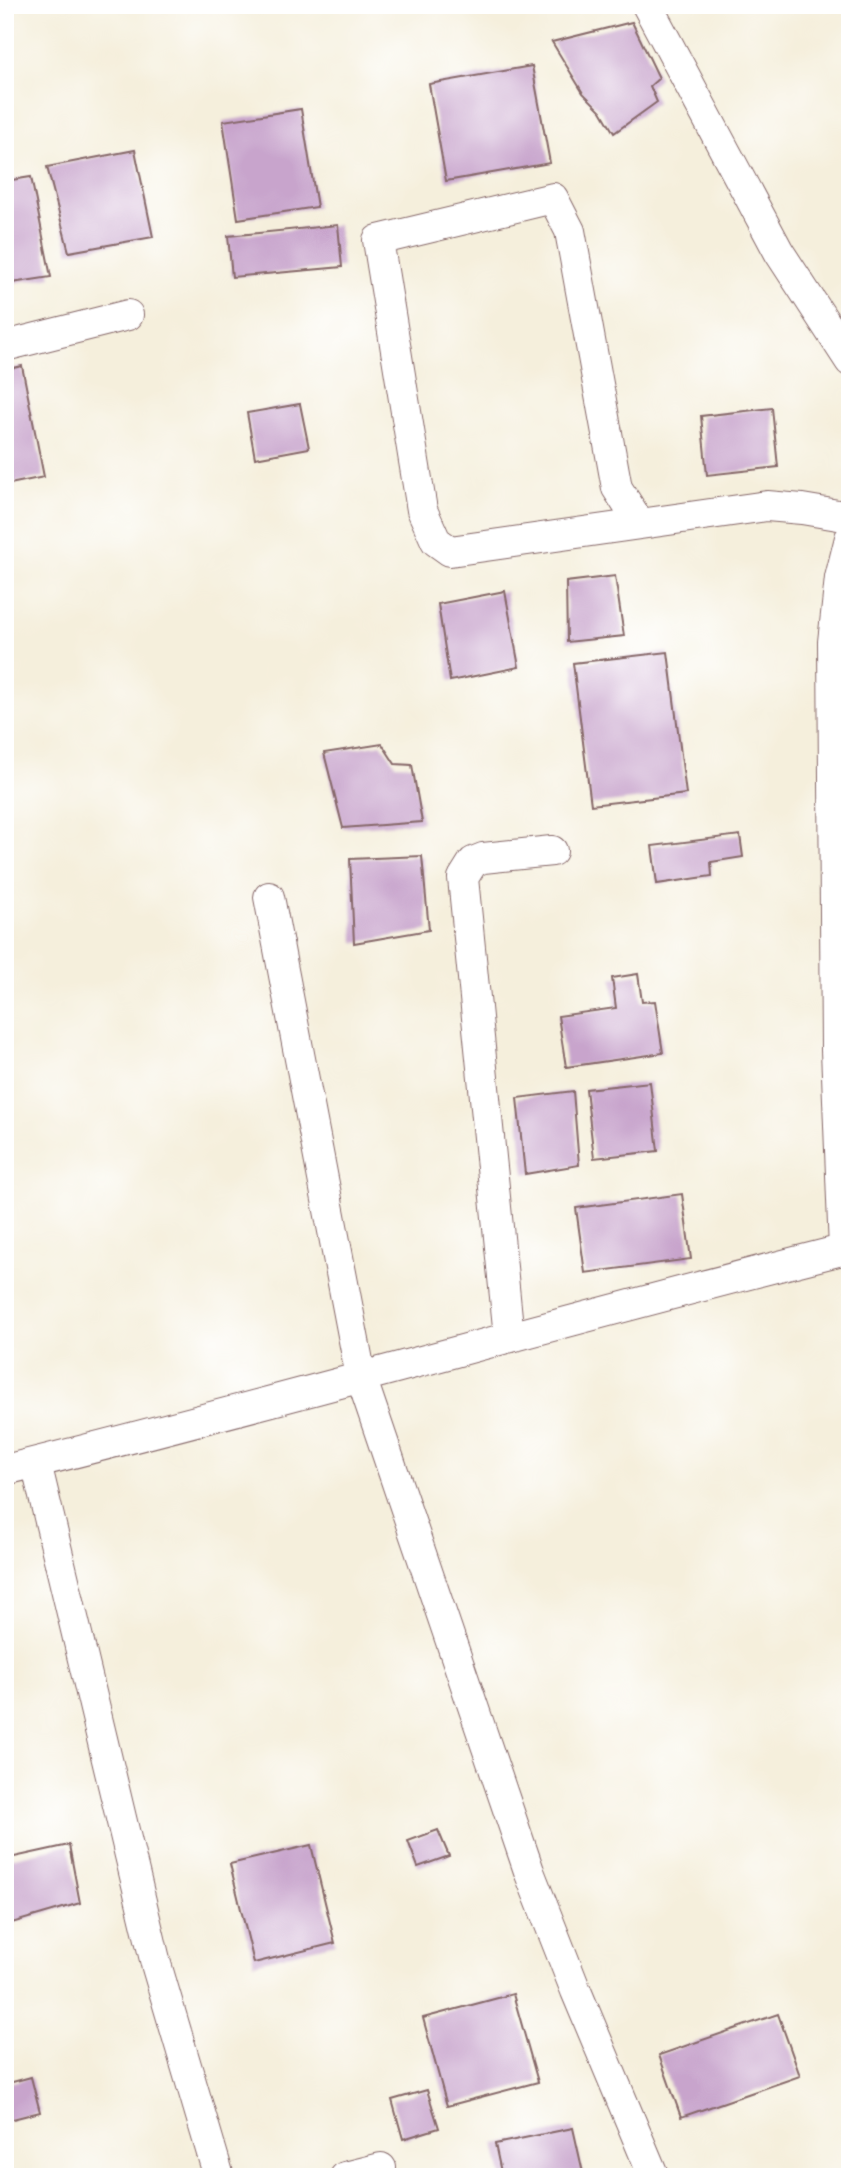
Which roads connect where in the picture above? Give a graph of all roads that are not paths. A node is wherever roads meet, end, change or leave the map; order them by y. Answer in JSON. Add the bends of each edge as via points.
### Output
{"nodes":[{"id":1,"x":647,"y":5,"type":"edge"},
{"id":2,"x":128,"y":315,"type":"dead end"},
{"id":3,"x":5,"y":346,"type":"edge"},
{"id":4,"x":850,"y":361,"type":"edge"},
{"id":5,"x":850,"y":517,"type":"edge"},
{"id":6,"x":640,"y":524,"type":"junction"},
{"id":7,"x":850,"y":538,"type":"edge"},
{"id":8,"x":841,"y":751,"type":"edge"},
{"id":9,"x":552,"y":851,"type":"dead end"},
{"id":10,"x":269,"y":897,"type":"dead end"},
{"id":11,"x":847,"y":1249,"type":"edge"},
{"id":12,"x":509,"y":1337,"type":"junction"},
{"id":13,"x":361,"y":1377,"type":"junction"},
{"id":14,"x":36,"y":1463,"type":"junction"},
{"id":15,"x":5,"y":1470,"type":"edge"},
{"id":16,"x":381,"y":2168,"type":"dead end"},
{"id":17,"x":219,"y":2177,"type":"edge"},
{"id":18,"x":345,"y":2177,"type":"edge"},
{"id":19,"x":654,"y":2177,"type":"edge"}],
"edges":[{"from":1,"to":4,"type":"street","via":[[779,252]]},
{"from":2,"to":3,"type":"street"},
{"from":5,"to":6,"type":"street","via":[[767,506]]},
{"from":6,"to":6,"type":"street","via":[[450,551],[436,541],[422,510],[378,240],[552,198],[570,232],[617,488]]},
{"from":7,"to":8,"type":"street","via":[[833,642]]},
{"from":8,"to":11,"type":"street","via":[[836,1050]]},
{"from":9,"to":12,"type":"street","via":[[483,858],[473,862],[463,878]]},
{"from":10,"to":13,"type":"street"},
{"from":11,"to":12,"type":"street"},
{"from":12,"to":13,"type":"street"},
{"from":13,"to":14,"type":"street"},
{"from":13,"to":19,"type":"street","via":[[530,1874]]},
{"from":14,"to":15,"type":"street"},
{"from":14,"to":17,"type":"street","via":[[156,1964]]},
{"from":16,"to":18,"type":"street"}]}
